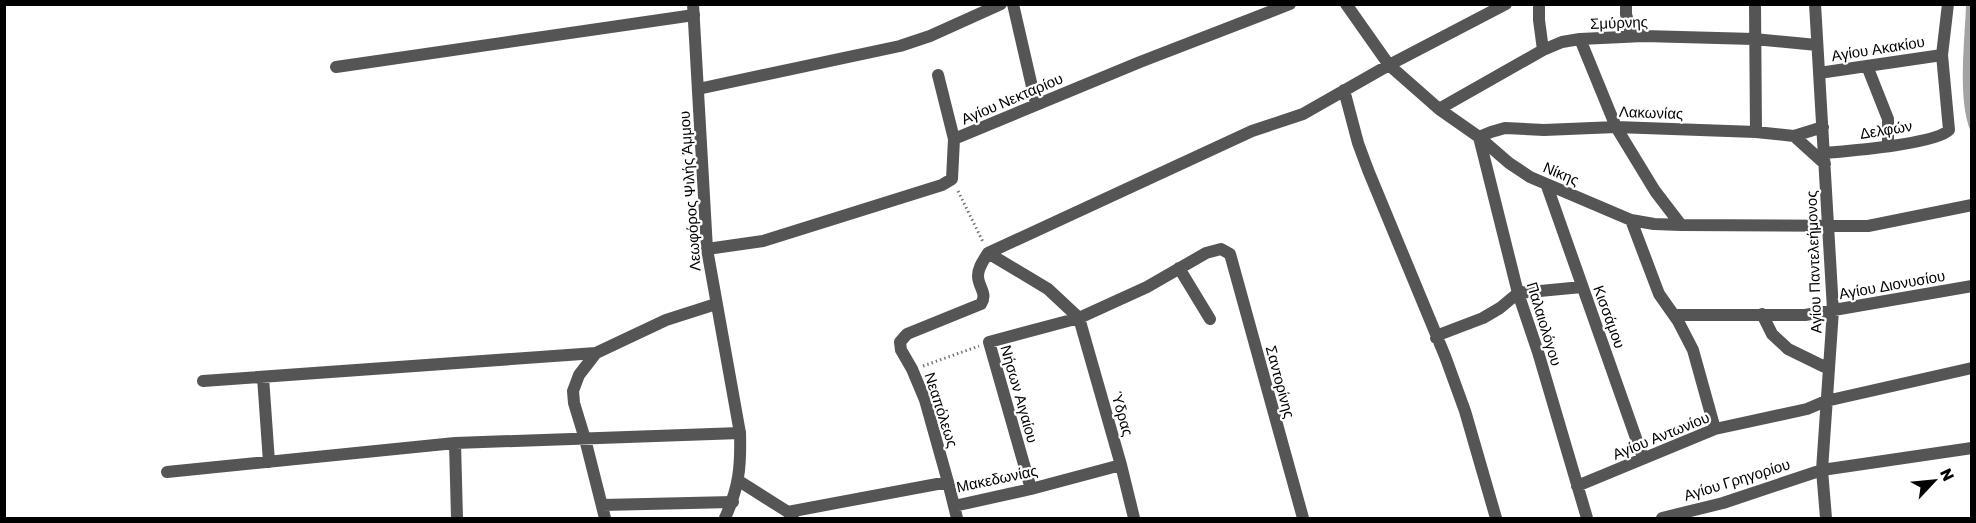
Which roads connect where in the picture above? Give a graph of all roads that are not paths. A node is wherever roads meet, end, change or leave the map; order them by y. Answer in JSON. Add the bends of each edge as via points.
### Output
{"nodes":[{"id":1,"x":1001,"y":4,"type":"edge"},
{"id":2,"x":1013,"y":4,"type":"edge"},
{"id":3,"x":1290,"y":4,"type":"edge"},
{"id":4,"x":1346,"y":4,"type":"edge"},
{"id":5,"x":1506,"y":4,"type":"edge"},
{"id":6,"x":1539,"y":4,"type":"edge"},
{"id":7,"x":1626,"y":4,"type":"edge"},
{"id":8,"x":1755,"y":4,"type":"edge"},
{"id":9,"x":1815,"y":4,"type":"edge"},
{"id":10,"x":1948,"y":4,"type":"edge"},
{"id":11,"x":694,"y":10,"type":"edge"},
{"id":12,"x":1644,"y":36,"type":"junction"},
{"id":13,"x":1580,"y":39,"type":"junction"},
{"id":14,"x":1754,"y":39,"type":"junction"},
{"id":15,"x":1817,"y":45,"type":"junction"},
{"id":16,"x":1543,"y":50,"type":"junction"},
{"id":17,"x":1942,"y":55,"type":"junction"},
{"id":18,"x":1389,"y":65,"type":"junction"},
{"id":19,"x":1867,"y":66,"type":"junction"},
{"id":20,"x":336,"y":67,"type":"dead end"},
{"id":21,"x":1819,"y":73,"type":"junction"},
{"id":22,"x":938,"y":75,"type":"dead end"},
{"id":23,"x":698,"y":89,"type":"junction"},
{"id":24,"x":1344,"y":90,"type":"junction"},
{"id":25,"x":1036,"y":104,"type":"junction"},
{"id":26,"x":1439,"y":110,"type":"junction"},
{"id":27,"x":1616,"y":127,"type":"junction"},
{"id":28,"x":1823,"y":127,"type":"junction"},
{"id":29,"x":1756,"y":132,"type":"junction"},
{"id":30,"x":1794,"y":136,"type":"junction"},
{"id":31,"x":1479,"y":137,"type":"junction"},
{"id":32,"x":954,"y":140,"type":"junction"},
{"id":33,"x":1888,"y":146,"type":"junction"},
{"id":34,"x":1825,"y":159,"type":"junction"},
{"id":35,"x":1547,"y":186,"type":"junction"},
{"id":36,"x":1971,"y":205,"type":"edge"},
{"id":37,"x":1631,"y":220,"type":"junction"},
{"id":38,"x":1681,"y":225,"type":"junction"},
{"id":39,"x":1830,"y":225,"type":"junction"},
{"id":40,"x":707,"y":249,"type":"junction"},
{"id":41,"x":988,"y":253,"type":"junction"},
{"id":42,"x":1179,"y":268,"type":"junction"},
{"id":43,"x":1971,"y":286,"type":"edge"},
{"id":44,"x":1582,"y":287,"type":"junction"},
{"id":45,"x":1518,"y":293,"type":"junction"},
{"id":46,"x":716,"y":304,"type":"junction"},
{"id":47,"x":1833,"y":310,"type":"junction"},
{"id":48,"x":1674,"y":315,"type":"junction"},
{"id":49,"x":1762,"y":315,"type":"junction"},
{"id":50,"x":1079,"y":318,"type":"junction"},
{"id":51,"x":1210,"y":319,"type":"dead end"},
{"id":52,"x":1436,"y":338,"type":"junction"},
{"id":53,"x":596,"y":353,"type":"junction"},
{"id":54,"x":1971,"y":368,"type":"edge"},
{"id":55,"x":1829,"y":369,"type":"junction"},
{"id":56,"x":263,"y":377,"type":"junction"},
{"id":57,"x":203,"y":381,"type":"dead end"},
{"id":58,"x":1826,"y":401,"type":"junction"},
{"id":59,"x":1715,"y":429,"type":"junction"},
{"id":60,"x":740,"y":433,"type":"junction"},
{"id":61,"x":585,"y":439,"type":"junction"},
{"id":62,"x":455,"y":443,"type":"junction"},
{"id":63,"x":1971,"y":448,"type":"edge"},
{"id":64,"x":1643,"y":458,"type":"junction"},
{"id":65,"x":269,"y":462,"type":"junction"},
{"id":66,"x":1121,"y":465,"type":"junction"},
{"id":67,"x":1822,"y":470,"type":"junction"},
{"id":68,"x":167,"y":472,"type":"dead end"},
{"id":69,"x":739,"y":481,"type":"junction"},
{"id":70,"x":948,"y":482,"type":"junction"},
{"id":71,"x":1577,"y":486,"type":"junction"},
{"id":72,"x":1031,"y":489,"type":"junction"},
{"id":73,"x":733,"y":502,"type":"junction"},
{"id":74,"x":602,"y":505,"type":"junction"},
{"id":75,"x":954,"y":506,"type":"junction"},
{"id":76,"x":791,"y":515,"type":"edge"},
{"id":77,"x":457,"y":519,"type":"edge"},
{"id":78,"x":604,"y":519,"type":"edge"},
{"id":79,"x":725,"y":519,"type":"edge"},
{"id":80,"x":957,"y":519,"type":"edge"},
{"id":81,"x":1134,"y":519,"type":"edge"},
{"id":82,"x":1303,"y":519,"type":"edge"},
{"id":83,"x":1496,"y":519,"type":"edge"},
{"id":84,"x":1587,"y":519,"type":"edge"},
{"id":85,"x":1662,"y":519,"type":"edge"},
{"id":86,"x":1826,"y":519,"type":"edge"}],
"edges":[{"from":1,"to":23,"type":"street","via":[[900,46]]},
{"from":2,"to":25,"type":"street"},
{"from":3,"to":25,"type":"street","name":"Αγίου Νεκταρίου"},
{"from":4,"to":18,"type":"street","name":"Νίκης"},
{"from":5,"to":18,"type":"street"},
{"from":6,"to":16,"type":"street"},
{"from":7,"to":12,"type":"street","via":[[1630,30]]},
{"from":8,"to":14,"type":"street"},
{"from":9,"to":15,"type":"street","name":"Αγίου Παντελεήμονος"},
{"from":10,"to":17,"type":"street"},
{"from":11,"to":20,"type":"street"},
{"from":11,"to":23,"type":"street","name":"Λεωφόρος Ψιλής Άμμου"},
{"from":12,"to":13,"type":"street","name":"Σμύρνης"},
{"from":12,"to":14,"type":"street","name":"Σμύρνης"},
{"from":13,"to":16,"type":"street","name":"Σμύρνης"},
{"from":13,"to":27,"type":"street"},
{"from":14,"to":15,"type":"street","name":"Σμύρνης"},
{"from":14,"to":29,"type":"street"},
{"from":15,"to":21,"type":"street","name":"Αγίου Παντελεήμονος"},
{"from":16,"to":26,"type":"street","name":"Σμύρνης"},
{"from":17,"to":19,"type":"street","name":"Αγίου Ακακίου"},
{"from":17,"to":33,"type":"street","name":"Δελφών","via":[[1949,130],[1946,134]]},
{"from":18,"to":24,"type":"street"},
{"from":18,"to":26,"type":"street","name":"Νίκης"},
{"from":19,"to":21,"type":"street","name":"Αγίου Ακακίου"},
{"from":19,"to":33,"type":"street","via":[[1888,119]]},
{"from":21,"to":28,"type":"street","name":"Αγίου Παντελεήμονος"},
{"from":22,"to":32,"type":"street"},
{"from":23,"to":40,"type":"street","name":"Λεωφόρος Ψιλής Άμμου"},
{"from":24,"to":41,"type":"street","via":[[1303,114],[1252,131]]},
{"from":24,"to":52,"type":"street","via":[[1368,170]]},
{"from":25,"to":32,"type":"street","name":"Αγίου Νεκταρίου"},
{"from":26,"to":31,"type":"street","name":"Νίκης"},
{"from":27,"to":29,"type":"street","name":"Λακωνίας"},
{"from":27,"to":31,"type":"street","name":"Λακωνίας","via":[[1505,128]]},
{"from":27,"to":38,"type":"street"},
{"from":28,"to":30,"type":"street","name":"Λακωνίας"},
{"from":28,"to":34,"type":"street","name":"Αγίου Παντελεήμονος"},
{"from":29,"to":30,"type":"street","name":"Λακωνίας"},
{"from":30,"to":34,"type":"street"},
{"from":31,"to":35,"type":"street","name":"Νίκης","via":[[1509,163]]},
{"from":31,"to":45,"type":"street","name":"Παλαιολόγου"},
{"from":32,"to":40,"type":"street","name":"Αγίου Νεκταρίου","via":[[952,179],[934,189],[763,241]]},
{"from":33,"to":34,"type":"street","name":"Δελφών"},
{"from":34,"to":39,"type":"street","name":"Αγίου Παντελεήμονος"},
{"from":35,"to":37,"type":"street","name":"Νίκης"},
{"from":35,"to":44,"type":"street","name":"Κισσάμου"},
{"from":36,"to":39,"type":"street","name":"Νίκης","via":[[1868,226]]},
{"from":37,"to":38,"type":"street","name":"Νίκης"},
{"from":37,"to":48,"type":"street","via":[[1659,294]]},
{"from":38,"to":39,"type":"street","name":"Νίκης"},
{"from":39,"to":47,"type":"street","name":"Αγίου Παντελεήμονος"},
{"from":40,"to":46,"type":"street","name":"Λεωφόρος Ψιλής Άμμου"},
{"from":41,"to":50,"type":"street","via":[[1048,289]]},
{"from":41,"to":70,"type":"street","name":"Νεαπόλεως","via":[[978,272],[984,294],[981,304],[907,334],[900,342],[925,400]]},
{"from":42,"to":50,"type":"street"},
{"from":42,"to":51,"type":"street"},
{"from":42,"to":82,"type":"street","name":"Σαντορίνης","via":[[1221,249],[1230,254]]},
{"from":43,"to":47,"type":"street","name":"Αγίου Διονυσίου"},
{"from":44,"to":45,"type":"street"},
{"from":44,"to":64,"type":"street","name":"Κισσάμου"},
{"from":45,"to":52,"type":"street","via":[[1483,318]]},
{"from":45,"to":71,"type":"street","name":"Παλαιολόγου"},
{"from":46,"to":53,"type":"street","via":[[666,320]]},
{"from":46,"to":60,"type":"street","name":"Λεωφόρος Ψιλής Άμμου"},
{"from":47,"to":49,"type":"street","name":"Αγίου Διονυσίου","via":[[1806,315]]},
{"from":47,"to":55,"type":"street","name":"Αγίου Παντελεήμονος"},
{"from":48,"to":49,"type":"street","name":"Αγίου Διονυσίου"},
{"from":48,"to":59,"type":"street","via":[[1693,350]]},
{"from":49,"to":55,"type":"street","via":[[1772,334],[1788,349]]},
{"from":50,"to":66,"type":"street","name":"Ύδρας"},
{"from":50,"to":72,"type":"street","name":"Νήσων Αιγαίου","via":[[989,342]]},
{"from":52,"to":83,"type":"street","via":[[1465,411]]},
{"from":53,"to":56,"type":"street"},
{"from":53,"to":61,"type":"street","via":[[579,375],[573,391]]},
{"from":54,"to":58,"type":"street","name":"Αγίου Αντωνίου"},
{"from":55,"to":58,"type":"street","name":"Αγίου Παντελεήμονος"},
{"from":56,"to":57,"type":"street"},
{"from":56,"to":65,"type":"street"},
{"from":58,"to":59,"type":"street","name":"Αγίου Αντωνίου","via":[[1807,409]]},
{"from":58,"to":67,"type":"street","name":"Αγίου Παντελεήμονος"},
{"from":59,"to":64,"type":"street","name":"Αγίου Αντωνίου"},
{"from":60,"to":61,"type":"street"},
{"from":60,"to":69,"type":"street","name":"Λεωφόρος Ψιλής Άμμου"},
{"from":61,"to":62,"type":"street"},
{"from":61,"to":74,"type":"street"},
{"from":62,"to":65,"type":"street"},
{"from":62,"to":77,"type":"street"},
{"from":63,"to":67,"type":"street","name":"Αγίου Γρηγορίου"},
{"from":64,"to":71,"type":"street","name":"Αγίου Αντωνίου"},
{"from":65,"to":68,"type":"street"},
{"from":66,"to":72,"type":"street","name":"Μακεδωνίας"},
{"from":66,"to":81,"type":"street","name":"Ύδρας"},
{"from":67,"to":85,"type":"street","name":"Αγίου Γρηγορίου"},
{"from":67,"to":86,"type":"street","name":"Αγίου Παντελεήμονος"},
{"from":69,"to":73,"type":"street","name":"Λεωφόρος Ψιλής Άμμου"},
{"from":69,"to":76,"type":"street"},
{"from":70,"to":75,"type":"street","name":"Μακεδωνίας"},
{"from":70,"to":76,"type":"street","name":"Μακεδωνίας"},
{"from":71,"to":84,"type":"street","name":"Παλαιολόγου"},
{"from":72,"to":75,"type":"street","name":"Μακεδωνίας"},
{"from":73,"to":74,"type":"street"},
{"from":73,"to":79,"type":"street","name":"Λεωφόρος Ψιλής Άμμου"},
{"from":74,"to":78,"type":"street"},
{"from":75,"to":80,"type":"street"}]}
